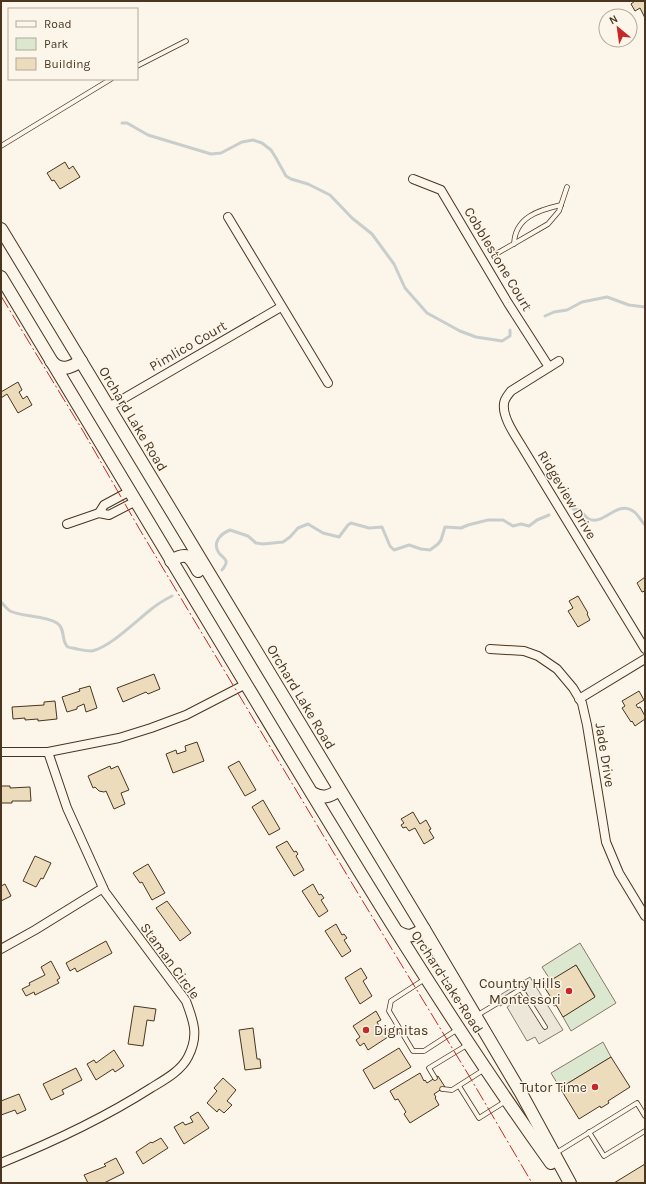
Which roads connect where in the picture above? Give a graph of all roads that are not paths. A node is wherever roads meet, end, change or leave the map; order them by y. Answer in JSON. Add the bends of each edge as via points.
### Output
{"nodes":[{"id":1,"x":186,"y":41,"type":"dead end"},
{"id":2,"x":138,"y":65,"type":"edge"},
{"id":3,"x":109,"y":80,"type":"edge"},
{"id":4,"x":1,"y":146,"type":"edge"},
{"id":5,"x":413,"y":180,"type":"dead end"},
{"id":6,"x":567,"y":187,"type":"dead end"},
{"id":7,"x":561,"y":205,"type":"junction"},
{"id":8,"x":228,"y":217,"type":"dead end"},
{"id":9,"x":1,"y":229,"type":"edge"},
{"id":10,"x":1,"y":240,"type":"edge"},
{"id":11,"x":514,"y":244,"type":"junction"},
{"id":12,"x":14,"y":251,"type":"junction"},
{"id":13,"x":496,"y":254,"type":"dead end"},
{"id":14,"x":3,"y":285,"type":"edge"},
{"id":15,"x":281,"y":307,"type":"junction"},
{"id":16,"x":50,"y":360,"type":"junction"},
{"id":17,"x":81,"y":361,"type":"junction"},
{"id":18,"x":558,"y":361,"type":"dead end"},
{"id":19,"x":549,"y":367,"type":"junction"},
{"id":20,"x":328,"y":383,"type":"dead end"},
{"id":21,"x":109,"y":407,"type":"junction"},
{"id":22,"x":133,"y":496,"type":"junction"},
{"id":23,"x":67,"y":524,"type":"dead end"},
{"id":24,"x":171,"y":561,"type":"junction"},
{"id":25,"x":240,"y":624,"type":"junction"},
{"id":26,"x":490,"y":648,"type":"dead end"},
{"id":27,"x":645,"y":649,"type":"edge"},
{"id":28,"x":645,"y":659,"type":"edge"},
{"id":29,"x":246,"y":684,"type":"junction"},
{"id":30,"x":579,"y":699,"type":"junction"},
{"id":31,"x":1,"y":752,"type":"edge"},
{"id":32,"x":48,"y":752,"type":"junction"},
{"id":33,"x":339,"y":790,"type":"junction"},
{"id":34,"x":312,"y":794,"type":"junction"},
{"id":35,"x":103,"y":888,"type":"junction"},
{"id":36,"x":645,"y":916,"type":"edge"},
{"id":37,"x":424,"y":929,"type":"junction"},
{"id":38,"x":398,"y":932,"type":"junction"},
{"id":39,"x":1,"y":949,"type":"edge"},
{"id":40,"x":427,"y":978,"type":"junction"},
{"id":41,"x":478,"y":1020,"type":"junction"},
{"id":42,"x":545,"y":1027,"type":"dead end"},
{"id":43,"x":460,"y":1030,"type":"junction"},
{"id":44,"x":470,"y":1044,"type":"junction"},
{"id":45,"x":486,"y":1068,"type":"junction"},
{"id":46,"x":435,"y":1078,"type":"dead end"},
{"id":47,"x":459,"y":1086,"type":"junction"},
{"id":48,"x":442,"y":1089,"type":"dead end"},
{"id":49,"x":507,"y":1101,"type":"junction"},
{"id":50,"x":645,"y":1116,"type":"edge"},
{"id":51,"x":645,"y":1131,"type":"edge"},
{"id":52,"x":589,"y":1132,"type":"junction"},
{"id":53,"x":554,"y":1154,"type":"junction"},
{"id":54,"x":1,"y":1162,"type":"edge"},
{"id":55,"x":566,"y":1183,"type":"edge"},
{"id":56,"x":570,"y":1183,"type":"edge"}],
"edges":[{"from":1,"to":2,"type":"lane"},
{"from":3,"to":4,"type":"lane"},
{"from":5,"to":19,"type":"street","name":"Cobblestone Court","via":[[441,190]]},
{"from":6,"to":7,"type":"lane"},
{"from":7,"to":11,"type":"lane","via":[[548,224]]},
{"from":7,"to":11,"type":"lane","via":[[545,209],[524,221],[517,228]]},
{"from":8,"to":15,"type":"street"},
{"from":9,"to":12,"type":"main road","name":"Orchard Lake Road"},
{"from":10,"to":12,"type":"main road"},
{"from":11,"to":13,"type":"lane"},
{"from":12,"to":17,"type":"main road","name":"Orchard Lake Road"},
{"from":14,"to":16,"type":"main road","name":"Orchard Lake Road"},
{"from":15,"to":20,"type":"street"},
{"from":15,"to":21,"type":"street","name":"Pimlico Court"},
{"from":16,"to":17,"type":"main road","via":[[59,368],[71,367]]},
{"from":16,"to":22,"type":"main road","name":"Orchard Lake Road"},
{"from":17,"to":21,"type":"main road","name":"Orchard Lake Road"},
{"from":18,"to":19,"type":"street","name":"Ridgeview Drive"},
{"from":19,"to":27,"type":"street","name":"Ridgeview Drive","via":[[511,391],[506,397],[504,412],[528,457]]},
{"from":21,"to":25,"type":"main road","name":"Orchard Lake Road"},
{"from":22,"to":23,"type":"street","via":[[104,505],[99,513]]},
{"from":22,"to":24,"type":"main road","name":"Orchard Lake Road"},
{"from":24,"to":25,"type":"main road","via":[[186,555],[190,558],[224,614]]},
{"from":24,"to":29,"type":"main road","name":"Orchard Lake Road"},
{"from":25,"to":33,"type":"main road","name":"Orchard Lake Road"},
{"from":26,"to":30,"type":"street","name":"Jade Drive","via":[[524,651],[538,656],[557,669]]},
{"from":28,"to":30,"type":"street"},
{"from":29,"to":32,"type":"street","via":[[186,715],[151,728],[119,738]]},
{"from":29,"to":34,"type":"main road","name":"Orchard Lake Road"},
{"from":30,"to":36,"type":"street","name":"Jade Drive","via":[[587,725],[606,842],[619,872]]},
{"from":31,"to":32,"type":"street"},
{"from":32,"to":35,"type":"street","name":"Staman Circle","via":[[67,808]]},
{"from":33,"to":34,"type":"main road","via":[[326,797]]},
{"from":33,"to":37,"type":"main road","name":"Orchard Lake Road"},
{"from":34,"to":38,"type":"main road","name":"Orchard Lake Road"},
{"from":35,"to":39,"type":"street"},
{"from":35,"to":54,"type":"street","name":"Staman Circle","via":[[186,1002],[193,1020],[195,1036],[188,1058],[168,1078],[100,1119]]},
{"from":37,"to":38,"type":"main road","via":[[412,936]]},
{"from":37,"to":41,"type":"main road","name":"Orchard Lake Road"},
{"from":38,"to":40,"type":"main road","name":"Orchard Lake Road"},
{"from":40,"to":43,"type":"main road","name":"Orchard Lake Road"},
{"from":40,"to":43,"type":"lane","via":[[391,1001],[389,1011],[413,1051],[424,1051]]},
{"from":41,"to":42,"type":"lane","via":[[521,989]]},
{"from":41,"to":43,"type":"main road","via":[[472,1029]]},
{"from":41,"to":53,"type":"main road","name":"Orchard Lake Road"},
{"from":43,"to":44,"type":"main road","name":"Orchard Lake Road"},
{"from":44,"to":45,"type":"main road","name":"Orchard Lake Road"},
{"from":44,"to":46,"type":"lane","via":[[430,1068]]},
{"from":45,"to":47,"type":"lane"},
{"from":45,"to":49,"type":"main road","name":"Orchard Lake Road"},
{"from":47,"to":48,"type":"lane","via":[[452,1090]]},
{"from":47,"to":49,"type":"lane","via":[[479,1118]]},
{"from":49,"to":55,"type":"main road","name":"Orchard Lake Road"},
{"from":50,"to":52,"type":"lane","via":[[637,1103]]},
{"from":51,"to":52,"type":"lane","via":[[604,1156]]},
{"from":52,"to":53,"type":"lane"},
{"from":53,"to":56,"type":"main road","name":"Orchard Lake Road"}]}
